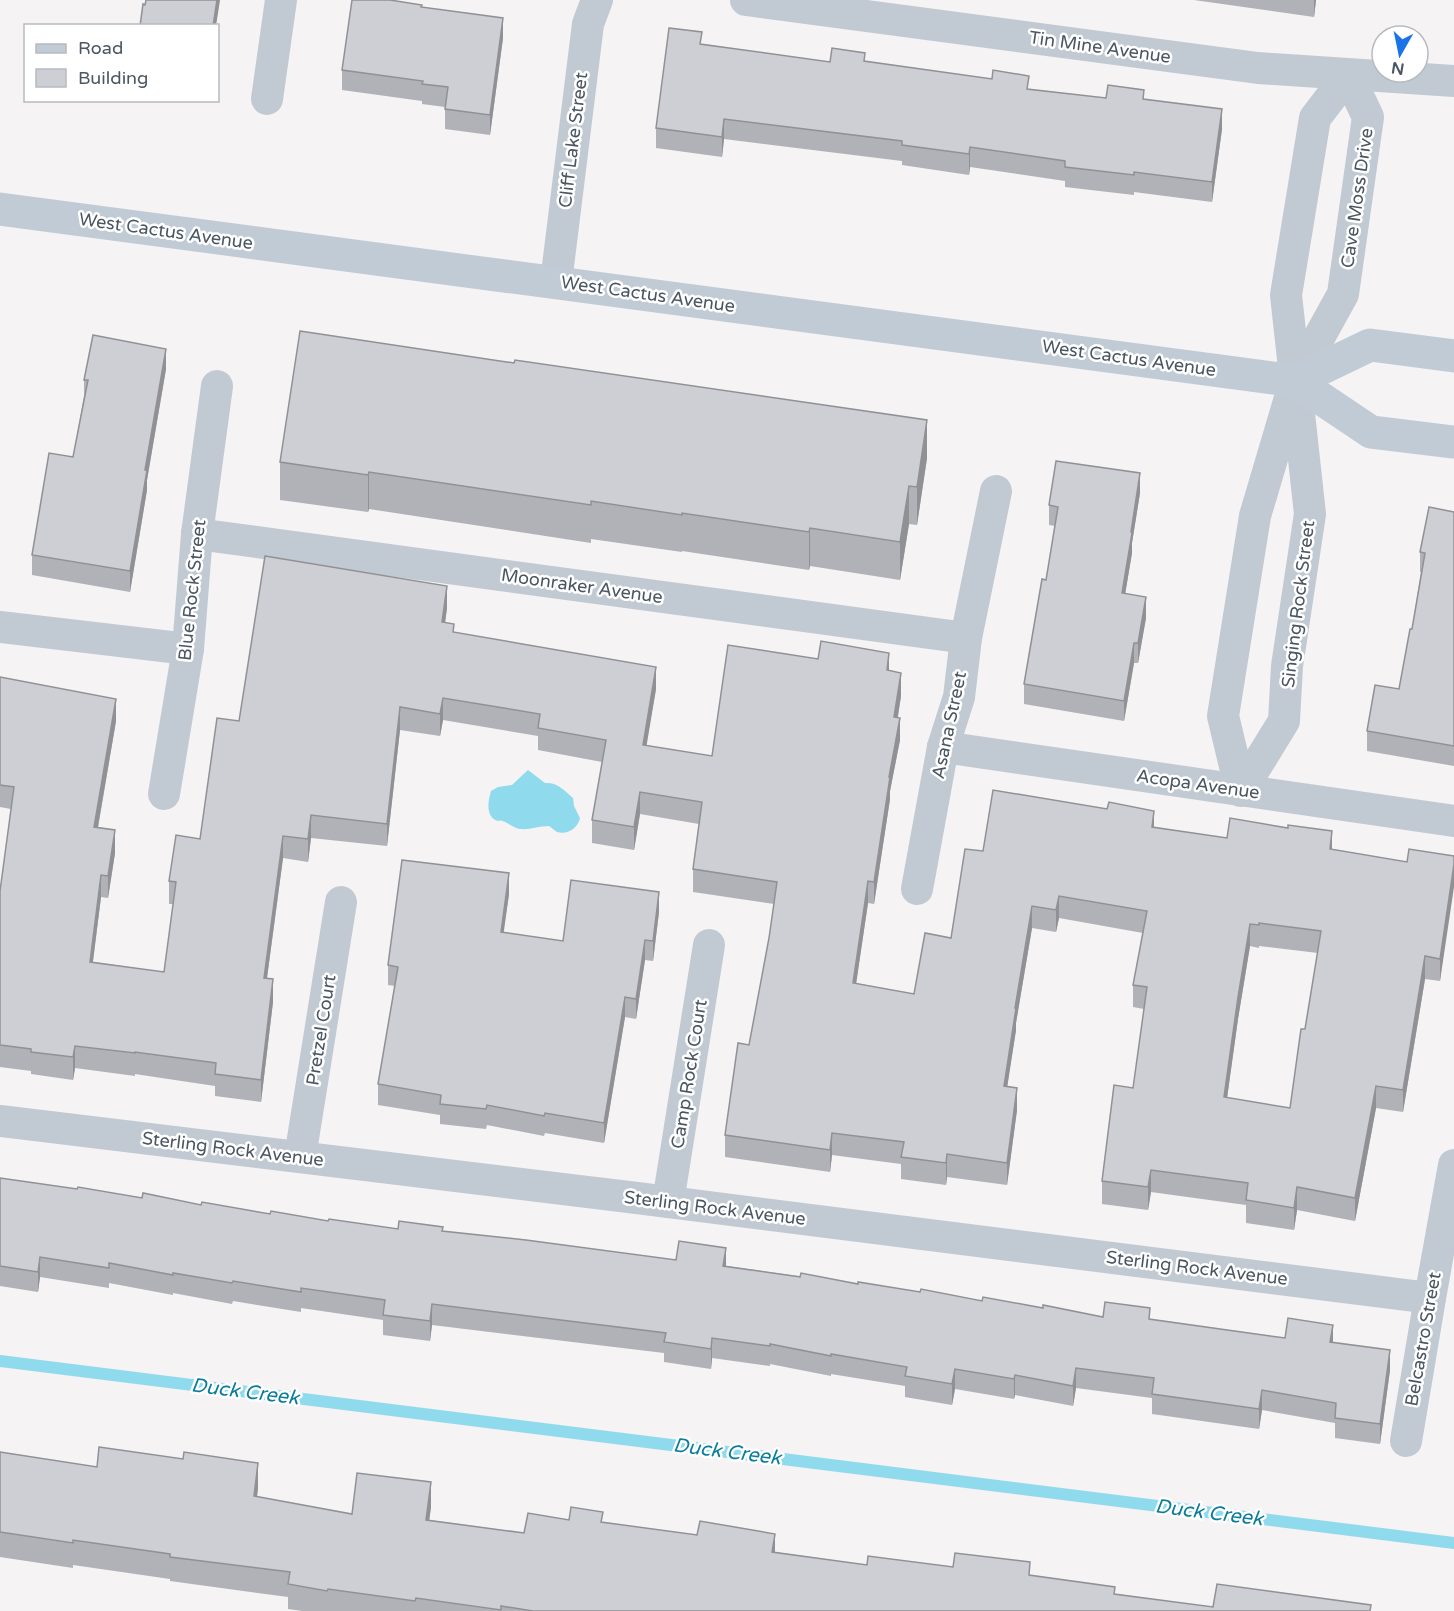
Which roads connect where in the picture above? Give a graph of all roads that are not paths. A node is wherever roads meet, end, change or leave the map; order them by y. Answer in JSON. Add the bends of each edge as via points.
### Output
{"nodes":[{"id":1,"x":281,"y":0,"type":"edge"},
{"id":2,"x":597,"y":0,"type":"edge"},
{"id":3,"x":746,"y":0,"type":"edge"},
{"id":4,"x":1348,"y":75,"type":"junction"},
{"id":5,"x":1454,"y":81,"type":"edge"},
{"id":6,"x":267,"y":99,"type":"dead end"},
{"id":7,"x":0,"y":209,"type":"edge"},
{"id":8,"x":556,"y":282,"type":"junction"},
{"id":9,"x":1454,"y":356,"type":"edge"},
{"id":10,"x":1295,"y":381,"type":"junction"},
{"id":11,"x":217,"y":386,"type":"dead end"},
{"id":12,"x":1454,"y":442,"type":"edge"},
{"id":13,"x":996,"y":491,"type":"dead end"},
{"id":14,"x":197,"y":534,"type":"junction"},
{"id":15,"x":0,"y":627,"type":"edge"},
{"id":16,"x":966,"y":638,"type":"junction"},
{"id":17,"x":188,"y":649,"type":"junction"},
{"id":18,"x":943,"y":747,"type":"junction"},
{"id":19,"x":1241,"y":791,"type":"junction"},
{"id":20,"x":164,"y":794,"type":"dead end"},
{"id":21,"x":1454,"y":820,"type":"edge"},
{"id":22,"x":917,"y":889,"type":"dead end"},
{"id":23,"x":341,"y":902,"type":"dead end"},
{"id":24,"x":709,"y":945,"type":"dead end"},
{"id":25,"x":0,"y":1121,"type":"edge"},
{"id":26,"x":300,"y":1157,"type":"junction"},
{"id":27,"x":1454,"y":1165,"type":"edge"},
{"id":28,"x":668,"y":1202,"type":"junction"},
{"id":29,"x":1430,"y":1298,"type":"junction"},
{"id":30,"x":1406,"y":1441,"type":"dead end"}],
"edges":[{"from":1,"to":6,"type":"street"},
{"from":2,"to":8,"type":"street","name":"Cliff Lake Street","via":[[588,24]]},
{"from":3,"to":4,"type":"street","name":"Tin Mine Avenue","via":[[1258,68]]},
{"from":4,"to":5,"type":"street","name":"Tin Mine Avenue"},
{"from":4,"to":10,"type":"street","via":[[1316,118],[1286,295]]},
{"from":4,"to":10,"type":"street","name":"Cave Moss Drive","via":[[1368,117],[1343,294]]},
{"from":7,"to":8,"type":"main road","name":"West Cactus Avenue"},
{"from":8,"to":10,"type":"main road","name":"West Cactus Avenue"},
{"from":9,"to":10,"type":"main road","via":[[1370,345]]},
{"from":10,"to":12,"type":"main road","name":"West Cactus Avenue","via":[[1371,432]]},
{"from":10,"to":19,"type":"street","via":[[1254,516],[1223,716]]},
{"from":10,"to":19,"type":"street","name":"Singing Rock Street","via":[[1310,514],[1287,666],[1284,721]]},
{"from":11,"to":14,"type":"street","name":"Blue Rock Street"},
{"from":13,"to":16,"type":"street","name":"Asana Street"},
{"from":14,"to":16,"type":"street","name":"Moonraker Avenue"},
{"from":14,"to":17,"type":"street","name":"Blue Rock Street"},
{"from":15,"to":17,"type":"street"},
{"from":16,"to":18,"type":"street","name":"Asana Street","via":[[959,697]]},
{"from":17,"to":20,"type":"street","name":"Blue Rock Street"},
{"from":18,"to":19,"type":"street","name":"Acopa Avenue"},
{"from":18,"to":22,"type":"street","name":"Asana Street"},
{"from":19,"to":21,"type":"street","name":"Acopa Avenue"},
{"from":23,"to":26,"type":"street","name":"Pretzel Court"},
{"from":24,"to":28,"type":"street","name":"Camp Rock Court"},
{"from":25,"to":26,"type":"street","name":"Sterling Rock Avenue"},
{"from":26,"to":28,"type":"street","name":"Sterling Rock Avenue"},
{"from":27,"to":29,"type":"street","name":"Belcastro Street"},
{"from":28,"to":29,"type":"street","name":"Sterling Rock Avenue"},
{"from":29,"to":30,"type":"street","name":"Belcastro Street"}]}
